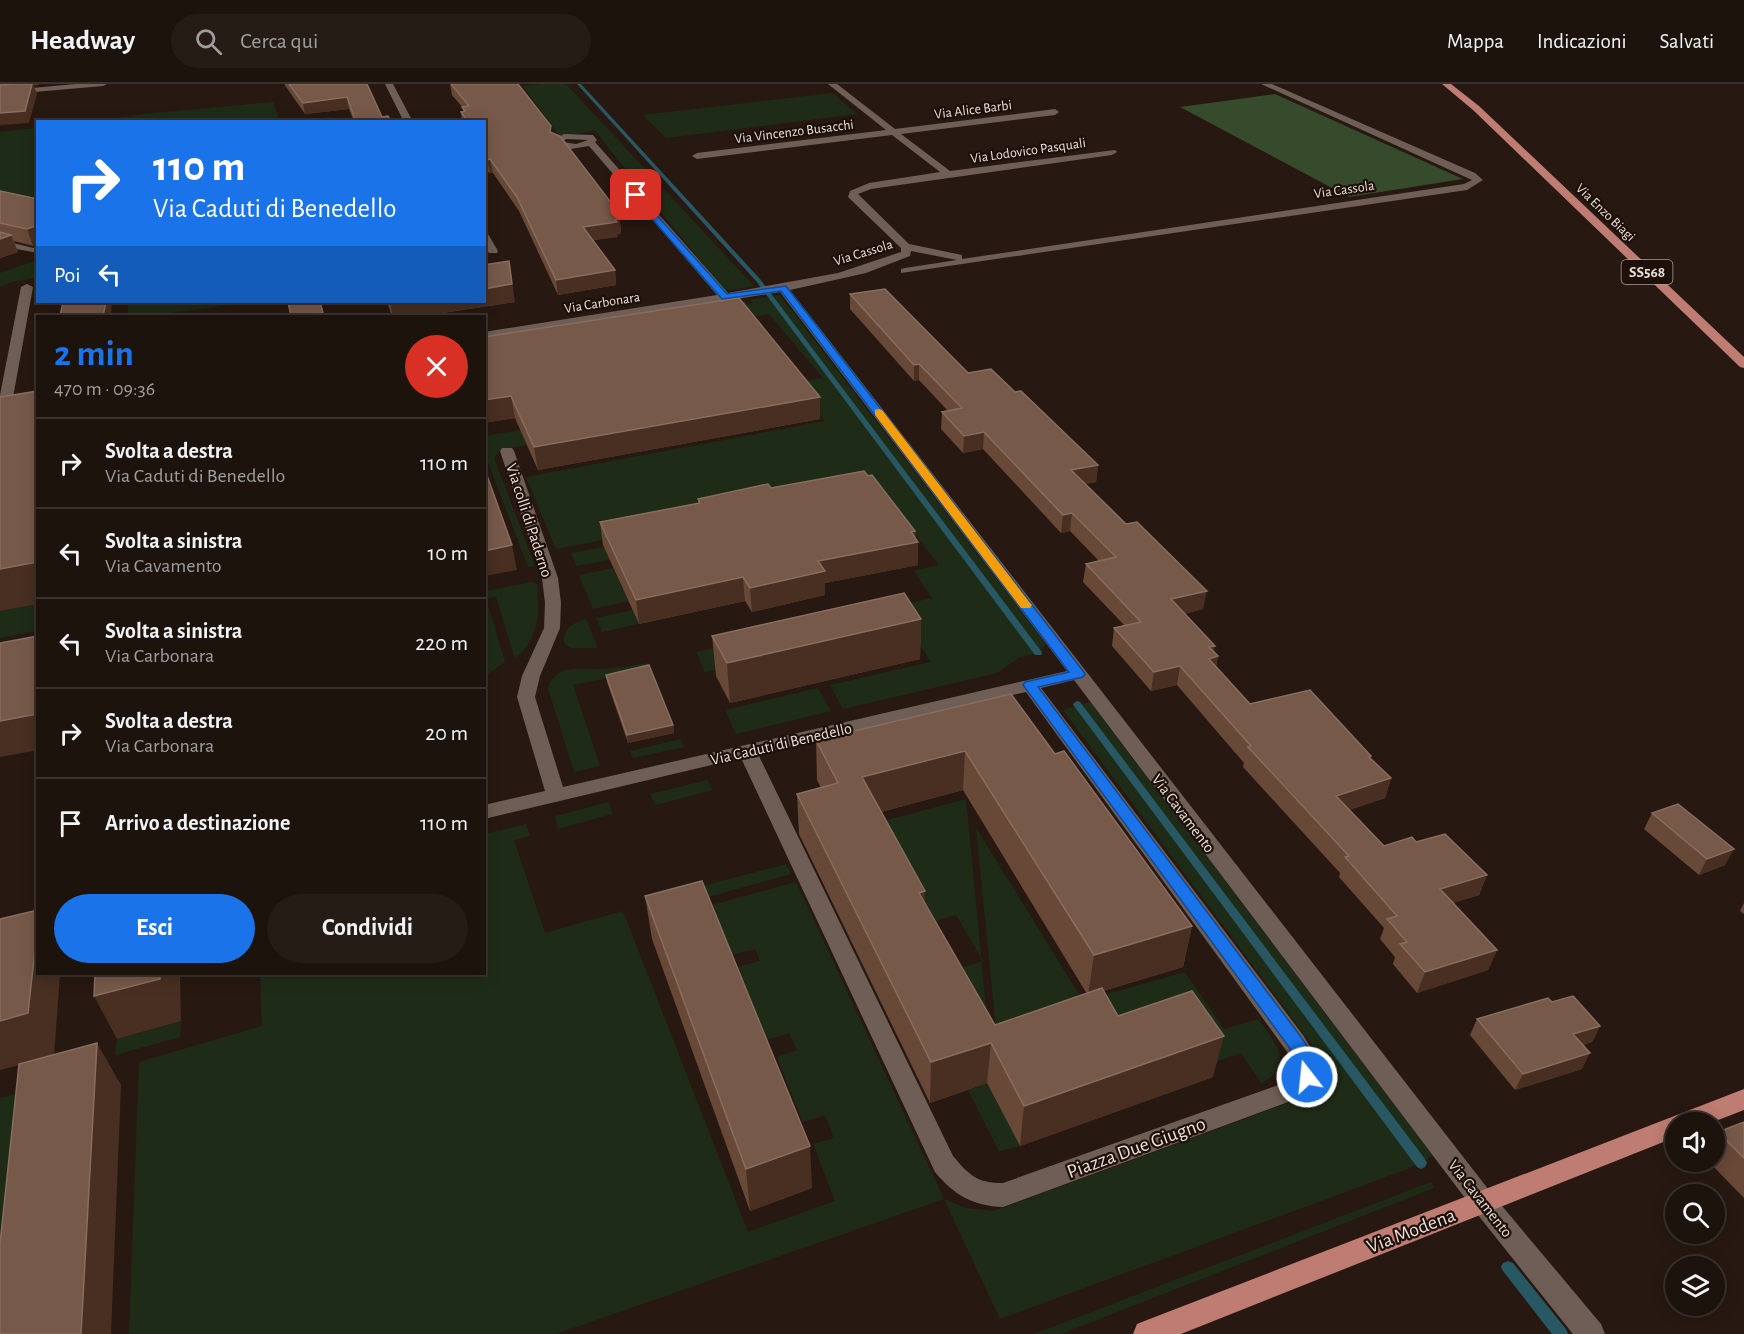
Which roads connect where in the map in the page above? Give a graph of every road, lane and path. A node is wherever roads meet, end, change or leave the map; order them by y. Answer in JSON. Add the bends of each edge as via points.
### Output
{"nodes":[{"id":1,"x":103,"y":84,"type":"edge"},
{"id":2,"x":389,"y":84,"type":"edge"},
{"id":3,"x":832,"y":84,"type":"edge"},
{"id":4,"x":1265,"y":84,"type":"edge"},
{"id":5,"x":1446,"y":84,"type":"edge"},
{"id":6,"x":62,"y":86,"type":"edge"},
{"id":7,"x":0,"y":93,"type":"edge"},
{"id":8,"x":1055,"y":112,"type":"dead end"},
{"id":9,"x":408,"y":120,"type":"edge"},
{"id":10,"x":895,"y":133,"type":"junction"},
{"id":11,"x":591,"y":143,"type":"dead end"},
{"id":12,"x":1112,"y":152,"type":"dead end"},
{"id":13,"x":697,"y":156,"type":"dead end"},
{"id":14,"x":948,"y":174,"type":"junction"},
{"id":15,"x":486,"y":239,"type":"edge"},
{"id":16,"x":0,"y":243,"type":"edge"},
{"id":17,"x":906,"y":248,"type":"junction"},
{"id":18,"x":34,"y":251,"type":"edge"},
{"id":19,"x":493,"y":251,"type":"dead end"},
{"id":20,"x":981,"y":259,"type":"junction"},
{"id":21,"x":905,"y":271,"type":"dead end"},
{"id":22,"x":27,"y":287,"type":"dead end"},
{"id":23,"x":783,"y":288,"type":"junction"},
{"id":24,"x":725,"y":297,"type":"junction"},
{"id":25,"x":486,"y":336,"type":"edge"},
{"id":26,"x":1744,"y":364,"type":"edge"},
{"id":27,"x":6,"y":413,"type":"edge"},
{"id":28,"x":507,"y":451,"type":"dead end"},
{"id":29,"x":1078,"y":674,"type":"junction"},
{"id":30,"x":1030,"y":685,"type":"junction"},
{"id":31,"x":747,"y":751,"type":"junction"},
{"id":32,"x":556,"y":795,"type":"junction"},
{"id":33,"x":486,"y":812,"type":"edge"},
{"id":34,"x":1744,"y":1099,"type":"edge"},
{"id":35,"x":1711,"y":1112,"type":"edge"},
{"id":36,"x":1665,"y":1130,"type":"edge"},
{"id":37,"x":1483,"y":1202,"type":"junction"},
{"id":38,"x":1147,"y":1334,"type":"edge"},
{"id":39,"x":1591,"y":1334,"type":"edge"}],
"edges":[{"from":1,"to":6,"type":"street"},
{"from":2,"to":9,"type":"street"},
{"from":3,"to":10,"type":"street"},
{"from":4,"to":20,"type":"street","name":"Via Cassola","via":[[1479,180],[1467,187]]},
{"from":5,"to":26,"type":"main road","name":"Via Enzo Biagi","number":"SS568","via":[[1476,108]]},
{"from":6,"to":7,"type":"street"},
{"from":8,"to":10,"type":"street","name":"Via Alice Barbi"},
{"from":10,"to":13,"type":"street","name":"Via Vincenzo Busacchi"},
{"from":10,"to":14,"type":"street"},
{"from":11,"to":24,"type":"street"},
{"from":12,"to":14,"type":"street","name":"Via Lodovico Pasquali"},
{"from":14,"to":17,"type":"street","name":"Via Lodovico Pasquali","via":[[869,186],[853,193]]},
{"from":15,"to":19,"type":"street"},
{"from":16,"to":18,"type":"street"},
{"from":17,"to":20,"type":"street","name":"Via Cassola"},
{"from":17,"to":23,"type":"street","name":"Via Cassola","via":[[906,254],[887,263]]},
{"from":20,"to":21,"type":"street","name":"Via Cassola"},
{"from":22,"to":27,"type":"street"},
{"from":23,"to":24,"type":"street","name":"Via Carbonara"},
{"from":23,"to":29,"type":"street","name":"Via Cavamento"},
{"from":24,"to":25,"type":"street","name":"Via Carbonara"},
{"from":28,"to":32,"type":"street","name":"Via colli di Paderno","via":[[550,578],[554,603],[552,628],[526,697]]},
{"from":29,"to":30,"type":"street","name":"Via Caduti di Benedello"},
{"from":29,"to":37,"type":"street","name":"Via Cavamento"},
{"from":30,"to":31,"type":"street","name":"Via Caduti di Benedello"},
{"from":30,"to":31,"type":"street","name":"Piazza Due Giugno","via":[[1308,1063],[1307,1077],[1290,1091],[1003,1195],[969,1190],[944,1164]]},
{"from":31,"to":32,"type":"street","name":"Via Caduti di Benedello"},
{"from":32,"to":33,"type":"street","name":"Via Caduti di Benedello"},
{"from":34,"to":35,"type":"main road"},
{"from":36,"to":37,"type":"main road","name":"Via Modena"},
{"from":37,"to":38,"type":"main road","name":"Via Modena"},
{"from":37,"to":39,"type":"street","name":"Via Cavamento"}]}
